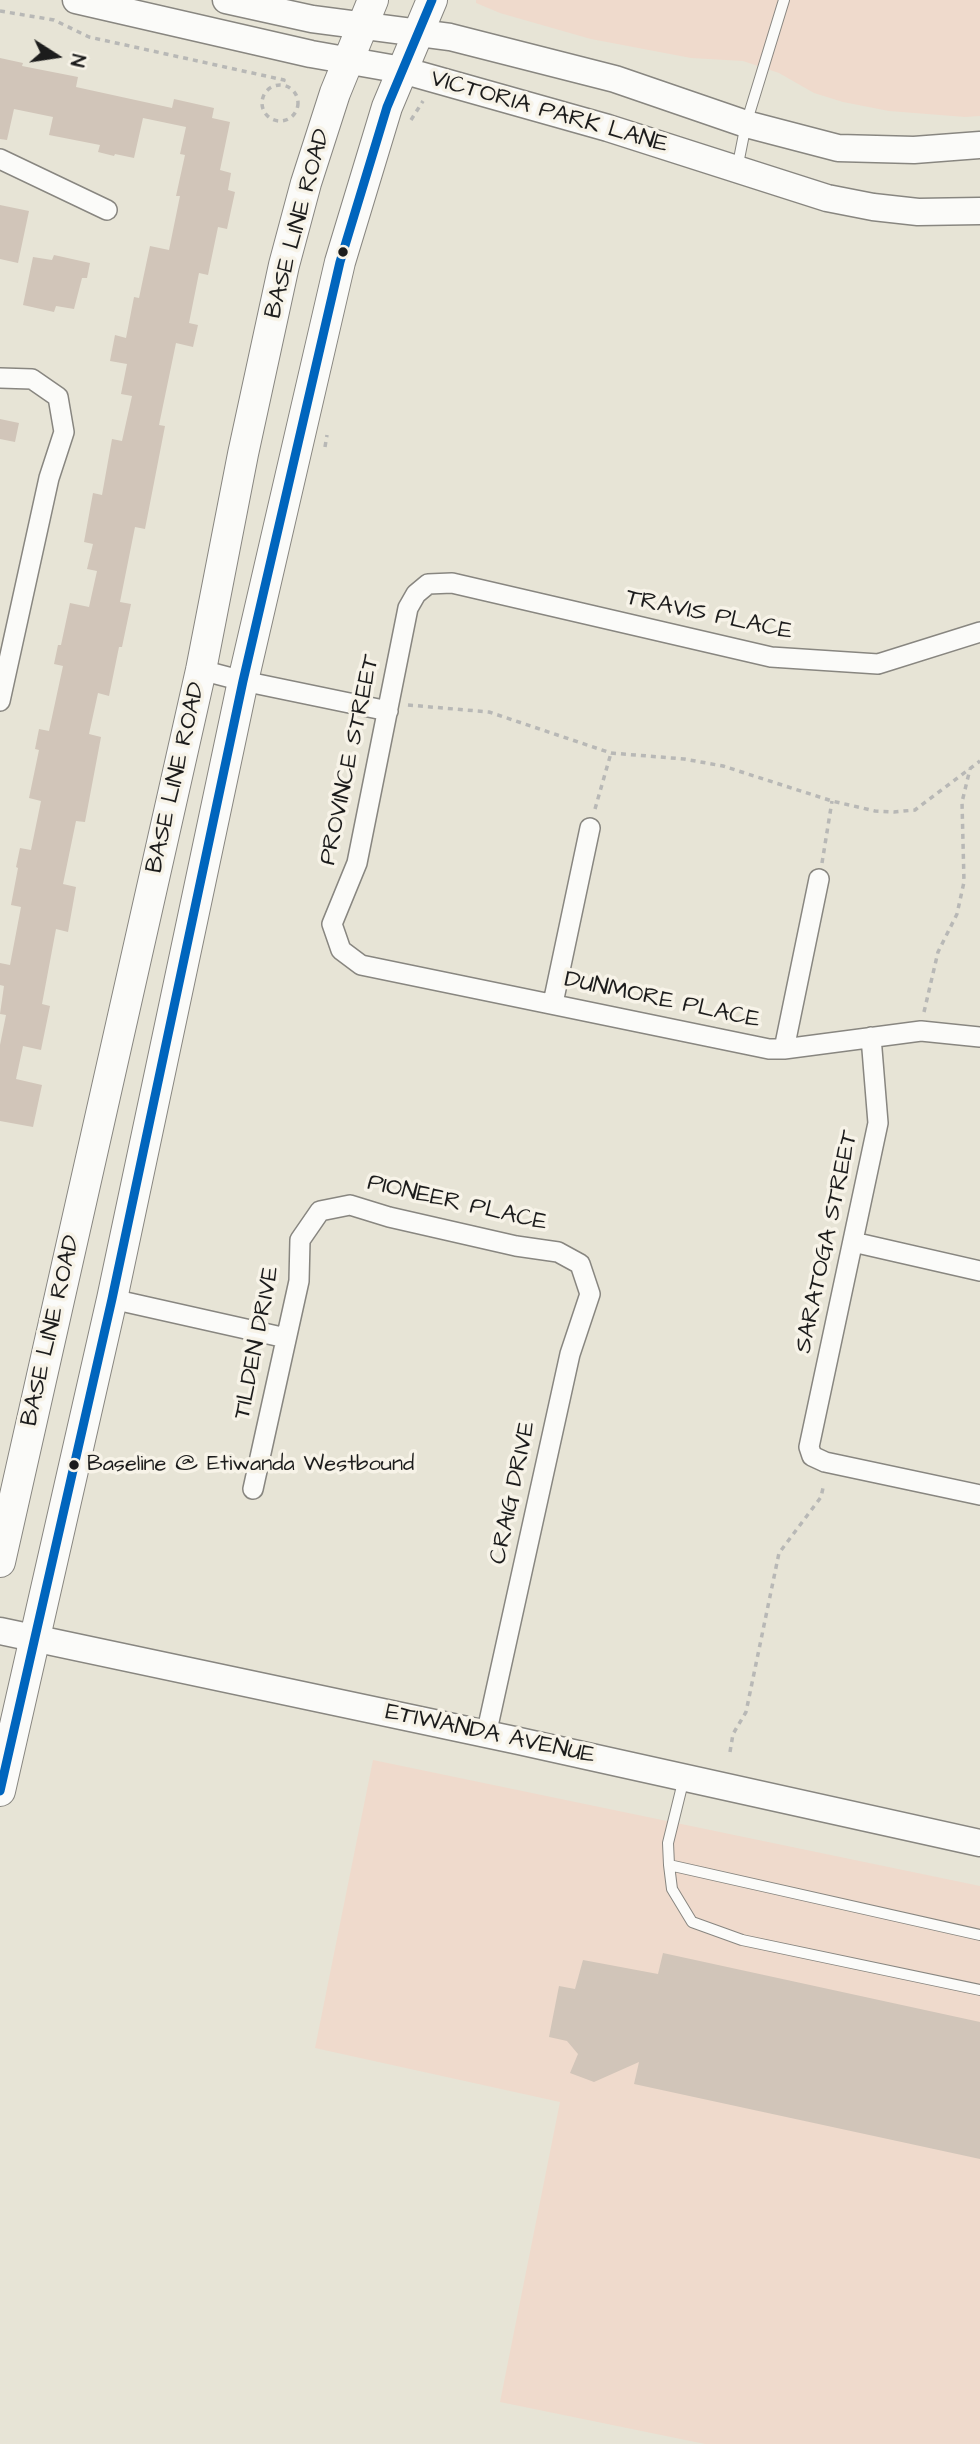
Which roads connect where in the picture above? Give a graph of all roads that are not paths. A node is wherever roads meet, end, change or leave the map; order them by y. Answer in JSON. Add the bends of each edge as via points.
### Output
{"nodes":[{"id":1,"x":76,"y":0,"type":"edge"},
{"id":2,"x":226,"y":0,"type":"edge"},
{"id":3,"x":432,"y":0,"type":"edge"},
{"id":4,"x":784,"y":0,"type":"edge"},
{"id":5,"x":367,"y":13,"type":"edge"},
{"id":6,"x":417,"y":33,"type":"junction"},
{"id":7,"x":347,"y":60,"type":"junction"},
{"id":8,"x":402,"y":70,"type":"junction"},
{"id":9,"x":746,"y":124,"type":"junction"},
{"id":10,"x":980,"y":145,"type":"edge"},
{"id":11,"x":0,"y":159,"type":"edge"},
{"id":12,"x":737,"y":169,"type":"junction"},
{"id":13,"x":107,"y":210,"type":"dead end"},
{"id":14,"x":980,"y":211,"type":"edge"},
{"id":15,"x":0,"y":378,"type":"edge"},
{"id":16,"x":428,"y":584,"type":"joint"},
{"id":17,"x":980,"y":632,"type":"edge"},
{"id":18,"x":201,"y":670,"type":"junction"},
{"id":19,"x":243,"y":681,"type":"junction"},
{"id":20,"x":0,"y":701,"type":"edge"},
{"id":21,"x":388,"y":711,"type":"junction"},
{"id":22,"x":590,"y":828,"type":"road end"},
{"id":23,"x":819,"y":878,"type":"road end"},
{"id":24,"x":341,"y":950,"type":"joint"},
{"id":25,"x":553,"y":1003,"type":"junction"},
{"id":26,"x":871,"y":1037,"type":"junction"},
{"id":27,"x":980,"y":1037,"type":"edge"},
{"id":28,"x":784,"y":1049,"type":"junction"},
{"id":29,"x":320,"y":1211,"type":"joint"},
{"id":30,"x":853,"y":1242,"type":"junction"},
{"id":31,"x":580,"y":1264,"type":"joint"},
{"id":32,"x":980,"y":1271,"type":"edge"},
{"id":33,"x":112,"y":1299,"type":"junction"},
{"id":34,"x":286,"y":1338,"type":"junction"},
{"id":35,"x":253,"y":1489,"type":"dead end"},
{"id":36,"x":980,"y":1495,"type":"edge"},
{"id":37,"x":0,"y":1562,"type":"edge"},
{"id":38,"x":0,"y":1631,"type":"edge"},
{"id":39,"x":34,"y":1638,"type":"junction"},
{"id":40,"x":486,"y":1735,"type":"junction"},
{"id":41,"x":684,"y":1778,"type":"junction"},
{"id":42,"x":0,"y":1791,"type":"edge"},
{"id":43,"x":980,"y":1843,"type":"edge"},
{"id":44,"x":669,"y":1865,"type":"junction"},
{"id":45,"x":980,"y":1935,"type":"edge"},
{"id":46,"x":980,"y":1990,"type":"edge"}],
"edges":[{"from":1,"to":7,"type":"street","name":"VICTORIA PARK LANE"},
{"from":2,"to":5,"type":"street","name":"VICTORIA PARK LANE","via":[[312,19]]},
{"from":3,"to":6,"type":"main road","name":"BASE LINE ROAD"},
{"from":4,"to":9,"type":"lane"},
{"from":5,"to":6,"type":"street","name":"VICTORIA PARK LANE"},
{"from":5,"to":7,"type":"main road","name":"BASE LINE ROAD"},
{"from":6,"to":8,"type":"main road","name":"BASE LINE ROAD"},
{"from":6,"to":9,"type":"street","name":"VICTORIA PARK LANE","via":[[450,37],[615,79]]},
{"from":7,"to":8,"type":"street","name":"VICTORIA PARK LANE"},
{"from":7,"to":18,"type":"main road","name":"BASE LINE ROAD","via":[[284,265]]},
{"from":8,"to":12,"type":"street","name":"VICTORIA PARK LANE"},
{"from":8,"to":19,"type":"main road","name":"BASE LINE ROAD","via":[[340,262]]},
{"from":9,"to":10,"type":"street","name":"VICTORIA PARK LANE","via":[[838,148],[914,150]]},
{"from":9,"to":12,"type":"lane"},
{"from":11,"to":13,"type":"street"},
{"from":12,"to":14,"type":"street","name":"VICTORIA PARK LANE","via":[[873,208]]},
{"from":15,"to":20,"type":"street","via":[[32,379],[58,397],[64,432],[49,478]]},
{"from":16,"to":17,"type":"street","name":"TRAVIS PLACE","via":[[452,583],[771,657],[878,664]]},
{"from":16,"to":21,"type":"street","name":"PROVINCE STREET","via":[[408,607]]},
{"from":18,"to":19,"type":"street"},
{"from":18,"to":37,"type":"main road","name":"BASE LINE ROAD"},
{"from":19,"to":21,"type":"street"},
{"from":19,"to":33,"type":"main road","name":"BASE LINE ROAD"},
{"from":21,"to":24,"type":"street","name":"PROVINCE STREET","via":[[357,863],[332,924]]},
{"from":22,"to":25,"type":"street"},
{"from":23,"to":28,"type":"street"},
{"from":24,"to":25,"type":"street","name":"DUNMORE PLACE","via":[[361,965]]},
{"from":25,"to":28,"type":"street","name":"DUNMORE PLACE"},
{"from":26,"to":27,"type":"street","name":"DUNMORE PLACE","via":[[921,1031]]},
{"from":26,"to":28,"type":"street","name":"DUNMORE PLACE"},
{"from":26,"to":30,"type":"street","name":"SARATOGA STREET","via":[[878,1122]]},
{"from":29,"to":31,"type":"street","name":"PIONEER PLACE","via":[[350,1205],[558,1252]]},
{"from":29,"to":34,"type":"street","name":"TILDEN DRIVE","via":[[300,1240],[299,1281]]},
{"from":30,"to":32,"type":"street"},
{"from":30,"to":36,"type":"street","name":"SARATOGA STREET","via":[[809,1437],[811,1456]]},
{"from":31,"to":40,"type":"street","name":"CRAIG DRIVE","via":[[590,1294],[570,1354]]},
{"from":33,"to":34,"type":"street"},
{"from":33,"to":39,"type":"main road","name":"BASE LINE ROAD"},
{"from":34,"to":35,"type":"street","name":"TILDEN DRIVE"},
{"from":38,"to":39,"type":"street","name":"ETIWANDA AVENUE"},
{"from":39,"to":40,"type":"street","name":"ETIWANDA AVENUE"},
{"from":39,"to":42,"type":"main road","name":"BASE LINE ROAD"},
{"from":40,"to":41,"type":"street","name":"ETIWANDA AVENUE"},
{"from":41,"to":43,"type":"street","name":"ETIWANDA AVENUE"},
{"from":41,"to":44,"type":"lane","via":[[668,1843]]},
{"from":44,"to":45,"type":"lane"},
{"from":44,"to":46,"type":"lane","via":[[672,1889],[692,1922],[742,1940]]}]}
